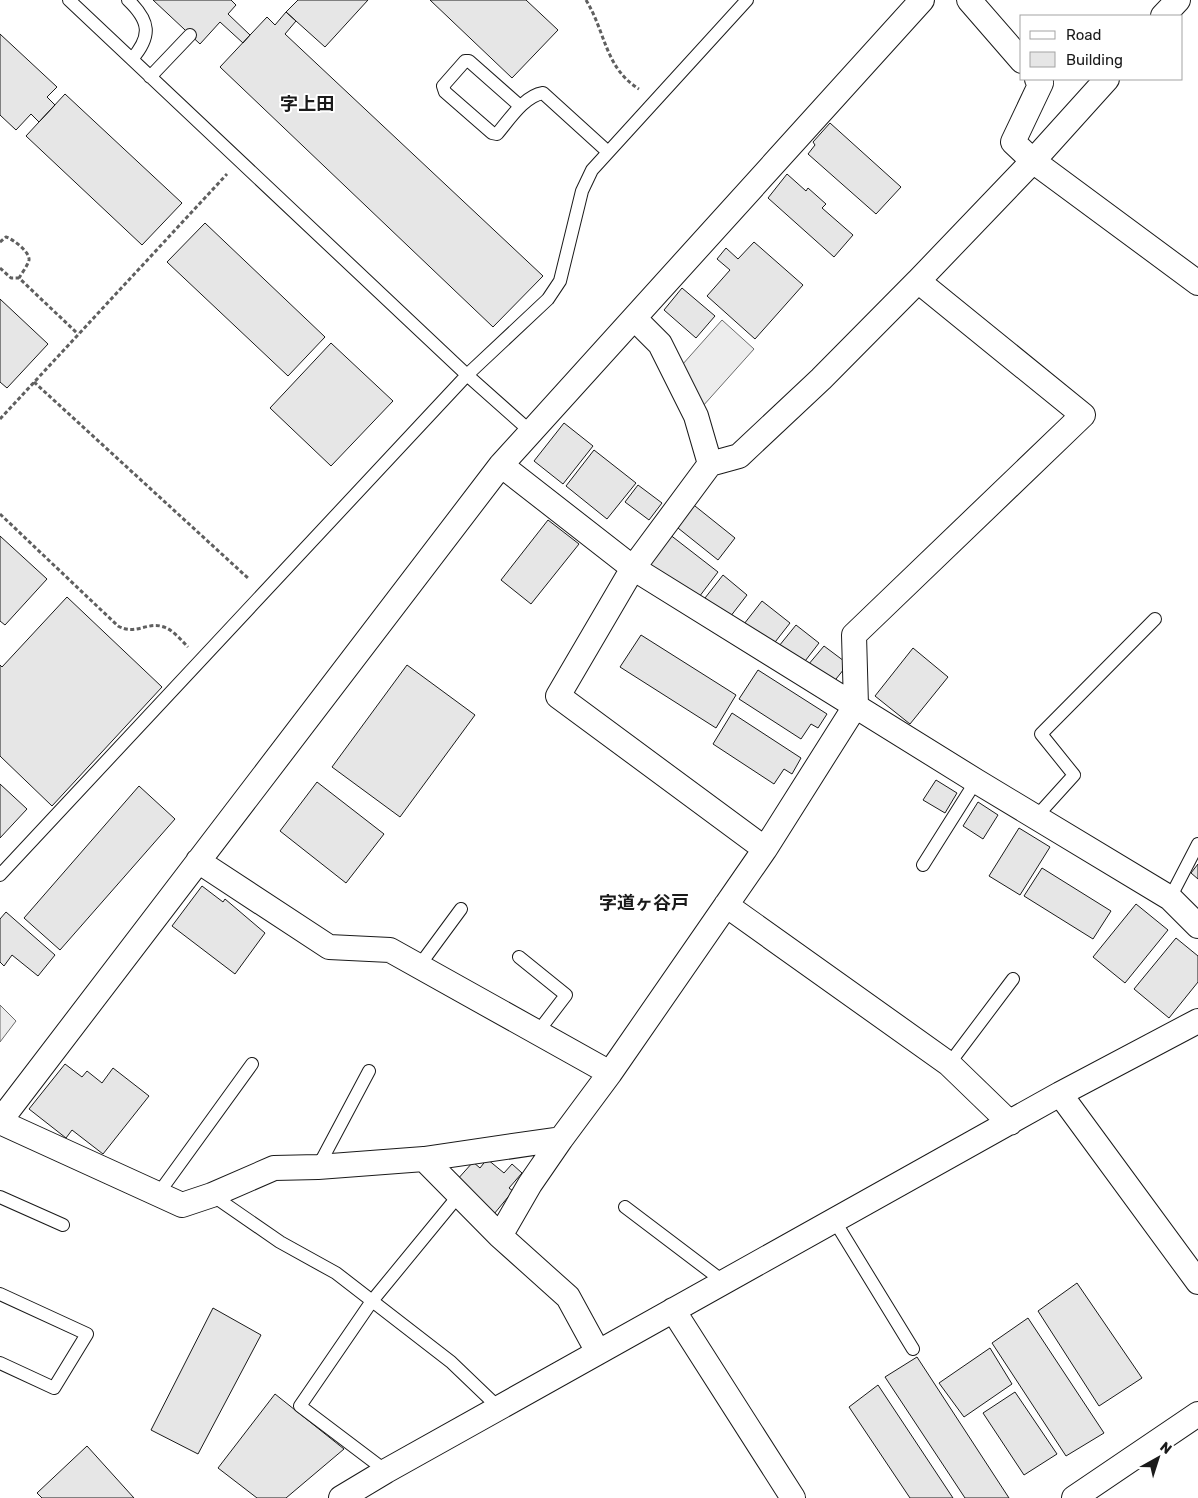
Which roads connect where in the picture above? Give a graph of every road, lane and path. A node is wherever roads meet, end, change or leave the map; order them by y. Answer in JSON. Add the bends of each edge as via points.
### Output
{"nodes":[{"id":1,"x":128,"y":0,"type":"edge"},
{"id":2,"x":586,"y":0,"type":"edge"},
{"id":3,"x":747,"y":0,"type":"edge"},
{"id":4,"x":922,"y":0,"type":"edge"},
{"id":5,"x":969,"y":0,"type":"edge"},
{"id":6,"x":1178,"y":0,"type":"edge"},
{"id":7,"x":76,"y":2,"type":"edge"},
{"id":8,"x":1163,"y":15,"type":"edge"},
{"id":9,"x":190,"y":35,"type":"dead end"},
{"id":10,"x":132,"y":59,"type":"junction"},
{"id":11,"x":1020,"y":59,"type":"edge"},
{"id":12,"x":150,"y":77,"type":"junction"},
{"id":13,"x":1038,"y":80,"type":"edge"},
{"id":14,"x":1106,"y":80,"type":"edge"},
{"id":15,"x":645,"y":92,"type":"dead end"},
{"id":16,"x":520,"y":106,"type":"junction"},
{"id":17,"x":608,"y":152,"type":"junction"},
{"id":18,"x":240,"y":161,"type":"junction"},
{"id":19,"x":1034,"y":161,"type":"junction"},
{"id":20,"x":0,"y":242,"type":"edge"},
{"id":21,"x":0,"y":268,"type":"edge"},
{"id":22,"x":20,"y":278,"type":"junction"},
{"id":23,"x":918,"y":281,"type":"junction"},
{"id":24,"x":1198,"y":282,"type":"edge"},
{"id":25,"x":635,"y":319,"type":"junction"},
{"id":26,"x":78,"y":334,"type":"junction"},
{"id":27,"x":467,"y":375,"type":"junction"},
{"id":28,"x":34,"y":382,"type":"junction"},
{"id":29,"x":0,"y":418,"type":"edge"},
{"id":30,"x":530,"y":431,"type":"junction"},
{"id":31,"x":710,"y":464,"type":"junction"},
{"id":32,"x":501,"y":465,"type":"junction"},
{"id":33,"x":0,"y":514,"type":"edge"},
{"id":34,"x":633,"y":568,"type":"junction"},
{"id":35,"x":264,"y":592,"type":"junction"},
{"id":36,"x":1155,"y":619,"type":"dead end"},
{"id":37,"x":202,"y":659,"type":"junction"},
{"id":38,"x":856,"y":705,"type":"junction"},
{"id":39,"x":976,"y":781,"type":"junction"},
{"id":40,"x":1036,"y":817,"type":"junction"},
{"id":41,"x":1198,"y":844,"type":"edge"},
{"id":42,"x":765,"y":849,"type":"junction"},
{"id":43,"x":198,"y":861,"type":"junction"},
{"id":44,"x":923,"y":865,"type":"dead end"},
{"id":45,"x":0,"y":875,"type":"edge"},
{"id":46,"x":1170,"y":898,"type":"junction"},
{"id":47,"x":726,"y":905,"type":"junction"},
{"id":48,"x":461,"y":909,"type":"dead end"},
{"id":49,"x":1198,"y":926,"type":"edge"},
{"id":50,"x":519,"y":957,"type":"dead end"},
{"id":51,"x":419,"y":966,"type":"junction"},
{"id":52,"x":1013,"y":979,"type":"dead end"},
{"id":53,"x":1198,"y":1021,"type":"edge"},
{"id":54,"x":537,"y":1033,"type":"junction"},
{"id":55,"x":252,"y":1064,"type":"dead end"},
{"id":56,"x":950,"y":1064,"type":"junction"},
{"id":57,"x":368,"y":1071,"type":"dead end"},
{"id":58,"x":610,"y":1073,"type":"junction"},
{"id":59,"x":1060,"y":1094,"type":"junction"},
{"id":60,"x":0,"y":1121,"type":"edge"},
{"id":61,"x":1010,"y":1123,"type":"junction"},
{"id":62,"x":561,"y":1139,"type":"junction"},
{"id":63,"x":424,"y":1159,"type":"junction"},
{"id":64,"x":318,"y":1168,"type":"junction"},
{"id":65,"x":158,"y":1194,"type":"junction"},
{"id":66,"x":212,"y":1195,"type":"junction"},
{"id":67,"x":459,"y":1195,"type":"junction"},
{"id":68,"x":0,"y":1197,"type":"edge"},
{"id":69,"x":625,"y":1207,"type":"dead end"},
{"id":70,"x":834,"y":1220,"type":"junction"},
{"id":71,"x":63,"y":1225,"type":"dead end"},
{"id":72,"x":500,"y":1236,"type":"junction"},
{"id":73,"x":724,"y":1282,"type":"junction"},
{"id":74,"x":1198,"y":1282,"type":"edge"},
{"id":75,"x":0,"y":1294,"type":"edge"},
{"id":76,"x":372,"y":1301,"type":"junction"},
{"id":77,"x":673,"y":1310,"type":"junction"},
{"id":78,"x":913,"y":1349,"type":"dead end"},
{"id":79,"x":598,"y":1352,"type":"junction"},
{"id":80,"x":0,"y":1362,"type":"edge"},
{"id":81,"x":499,"y":1408,"type":"junction"},
{"id":82,"x":1198,"y":1414,"type":"edge"},
{"id":83,"x":386,"y":1471,"type":"junction"},
{"id":84,"x":341,"y":1498,"type":"edge"},
{"id":85,"x":793,"y":1498,"type":"edge"},
{"id":86,"x":1074,"y":1498,"type":"edge"}],
"edges":[{"from":1,"to":10,"type":"lane","via":[[142,13],[147,31],[142,48]]},
{"from":2,"to":15,"type":"path","via":[[614,67],[624,80]]},
{"from":3,"to":17,"type":"lane"},
{"from":4,"to":25,"type":"street"},
{"from":5,"to":11,"type":"street"},
{"from":6,"to":8,"type":"street"},
{"from":7,"to":10,"type":"lane"},
{"from":9,"to":12,"type":"lane"},
{"from":10,"to":12,"type":"lane"},
{"from":12,"to":18,"type":"lane"},
{"from":13,"to":19,"type":"street","via":[[1040,83],[1013,142]]},
{"from":14,"to":19,"type":"street"},
{"from":16,"to":16,"type":"lane","via":[[497,134],[492,133],[444,92],[443,86],[465,61],[469,61]]},
{"from":16,"to":17,"type":"lane","via":[[544,93]]},
{"from":17,"to":27,"type":"lane","via":[[592,170],[582,191],[560,282],[548,300]]},
{"from":18,"to":26,"type":"path"},
{"from":18,"to":27,"type":"lane"},
{"from":19,"to":23,"type":"street"},
{"from":19,"to":24,"type":"street"},
{"from":20,"to":22,"type":"path","via":[[10,238],[28,255],[29,260]]},
{"from":21,"to":22,"type":"path","via":[[11,278]]},
{"from":22,"to":26,"type":"path"},
{"from":23,"to":31,"type":"street","via":[[740,456]]},
{"from":23,"to":38,"type":"street","via":[[1083,415],[854,635]]},
{"from":25,"to":30,"type":"street"},
{"from":25,"to":31,"type":"street","via":[[660,344],[696,416]]},
{"from":26,"to":28,"type":"path"},
{"from":27,"to":30,"type":"lane"},
{"from":27,"to":35,"type":"lane"},
{"from":28,"to":29,"type":"path"},
{"from":28,"to":35,"type":"path"},
{"from":30,"to":32,"type":"street"},
{"from":31,"to":34,"type":"street"},
{"from":32,"to":34,"type":"street"},
{"from":32,"to":43,"type":"street"},
{"from":33,"to":37,"type":"path","via":[[118,626],[126,631],[162,626]]},
{"from":34,"to":38,"type":"street"},
{"from":34,"to":42,"type":"street","via":[[558,696]]},
{"from":35,"to":37,"type":"lane"},
{"from":36,"to":40,"type":"lane","via":[[1040,734],[1074,775]]},
{"from":37,"to":45,"type":"lane"},
{"from":38,"to":39,"type":"street"},
{"from":38,"to":42,"type":"street"},
{"from":39,"to":40,"type":"street"},
{"from":39,"to":44,"type":"lane"},
{"from":40,"to":46,"type":"street"},
{"from":41,"to":46,"type":"lane"},
{"from":42,"to":47,"type":"street"},
{"from":43,"to":51,"type":"street","via":[[329,947],[390,950]]},
{"from":43,"to":60,"type":"street"},
{"from":46,"to":49,"type":"street"},
{"from":47,"to":56,"type":"street"},
{"from":47,"to":58,"type":"street"},
{"from":48,"to":51,"type":"lane"},
{"from":50,"to":54,"type":"lane","via":[[566,994]]},
{"from":51,"to":54,"type":"street"},
{"from":52,"to":56,"type":"lane"},
{"from":53,"to":59,"type":"street"},
{"from":54,"to":58,"type":"street"},
{"from":55,"to":65,"type":"lane"},
{"from":56,"to":61,"type":"street"},
{"from":57,"to":64,"type":"lane"},
{"from":58,"to":62,"type":"street"},
{"from":59,"to":61,"type":"street"},
{"from":59,"to":74,"type":"street"},
{"from":60,"to":65,"type":"street"},
{"from":61,"to":70,"type":"street"},
{"from":62,"to":63,"type":"street"},
{"from":62,"to":72,"type":"street"},
{"from":63,"to":64,"type":"street"},
{"from":63,"to":67,"type":"street"},
{"from":64,"to":66,"type":"street","via":[[274,1168]]},
{"from":65,"to":66,"type":"street","via":[[182,1204]]},
{"from":66,"to":76,"type":"lane","via":[[280,1242],[336,1273]]},
{"from":67,"to":72,"type":"street"},
{"from":67,"to":76,"type":"lane"},
{"from":68,"to":71,"type":"lane"},
{"from":69,"to":73,"type":"lane"},
{"from":70,"to":73,"type":"street"},
{"from":70,"to":78,"type":"lane"},
{"from":72,"to":79,"type":"street","via":[[568,1297]]},
{"from":73,"to":77,"type":"street"},
{"from":75,"to":80,"type":"lane","via":[[87,1334],[54,1388]]},
{"from":76,"to":81,"type":"lane","via":[[451,1362]]},
{"from":76,"to":83,"type":"lane","via":[[300,1406]]},
{"from":77,"to":79,"type":"street"},
{"from":77,"to":85,"type":"street"},
{"from":79,"to":81,"type":"street"},
{"from":81,"to":83,"type":"street"},
{"from":82,"to":86,"type":"street"},
{"from":83,"to":84,"type":"street"}]}
